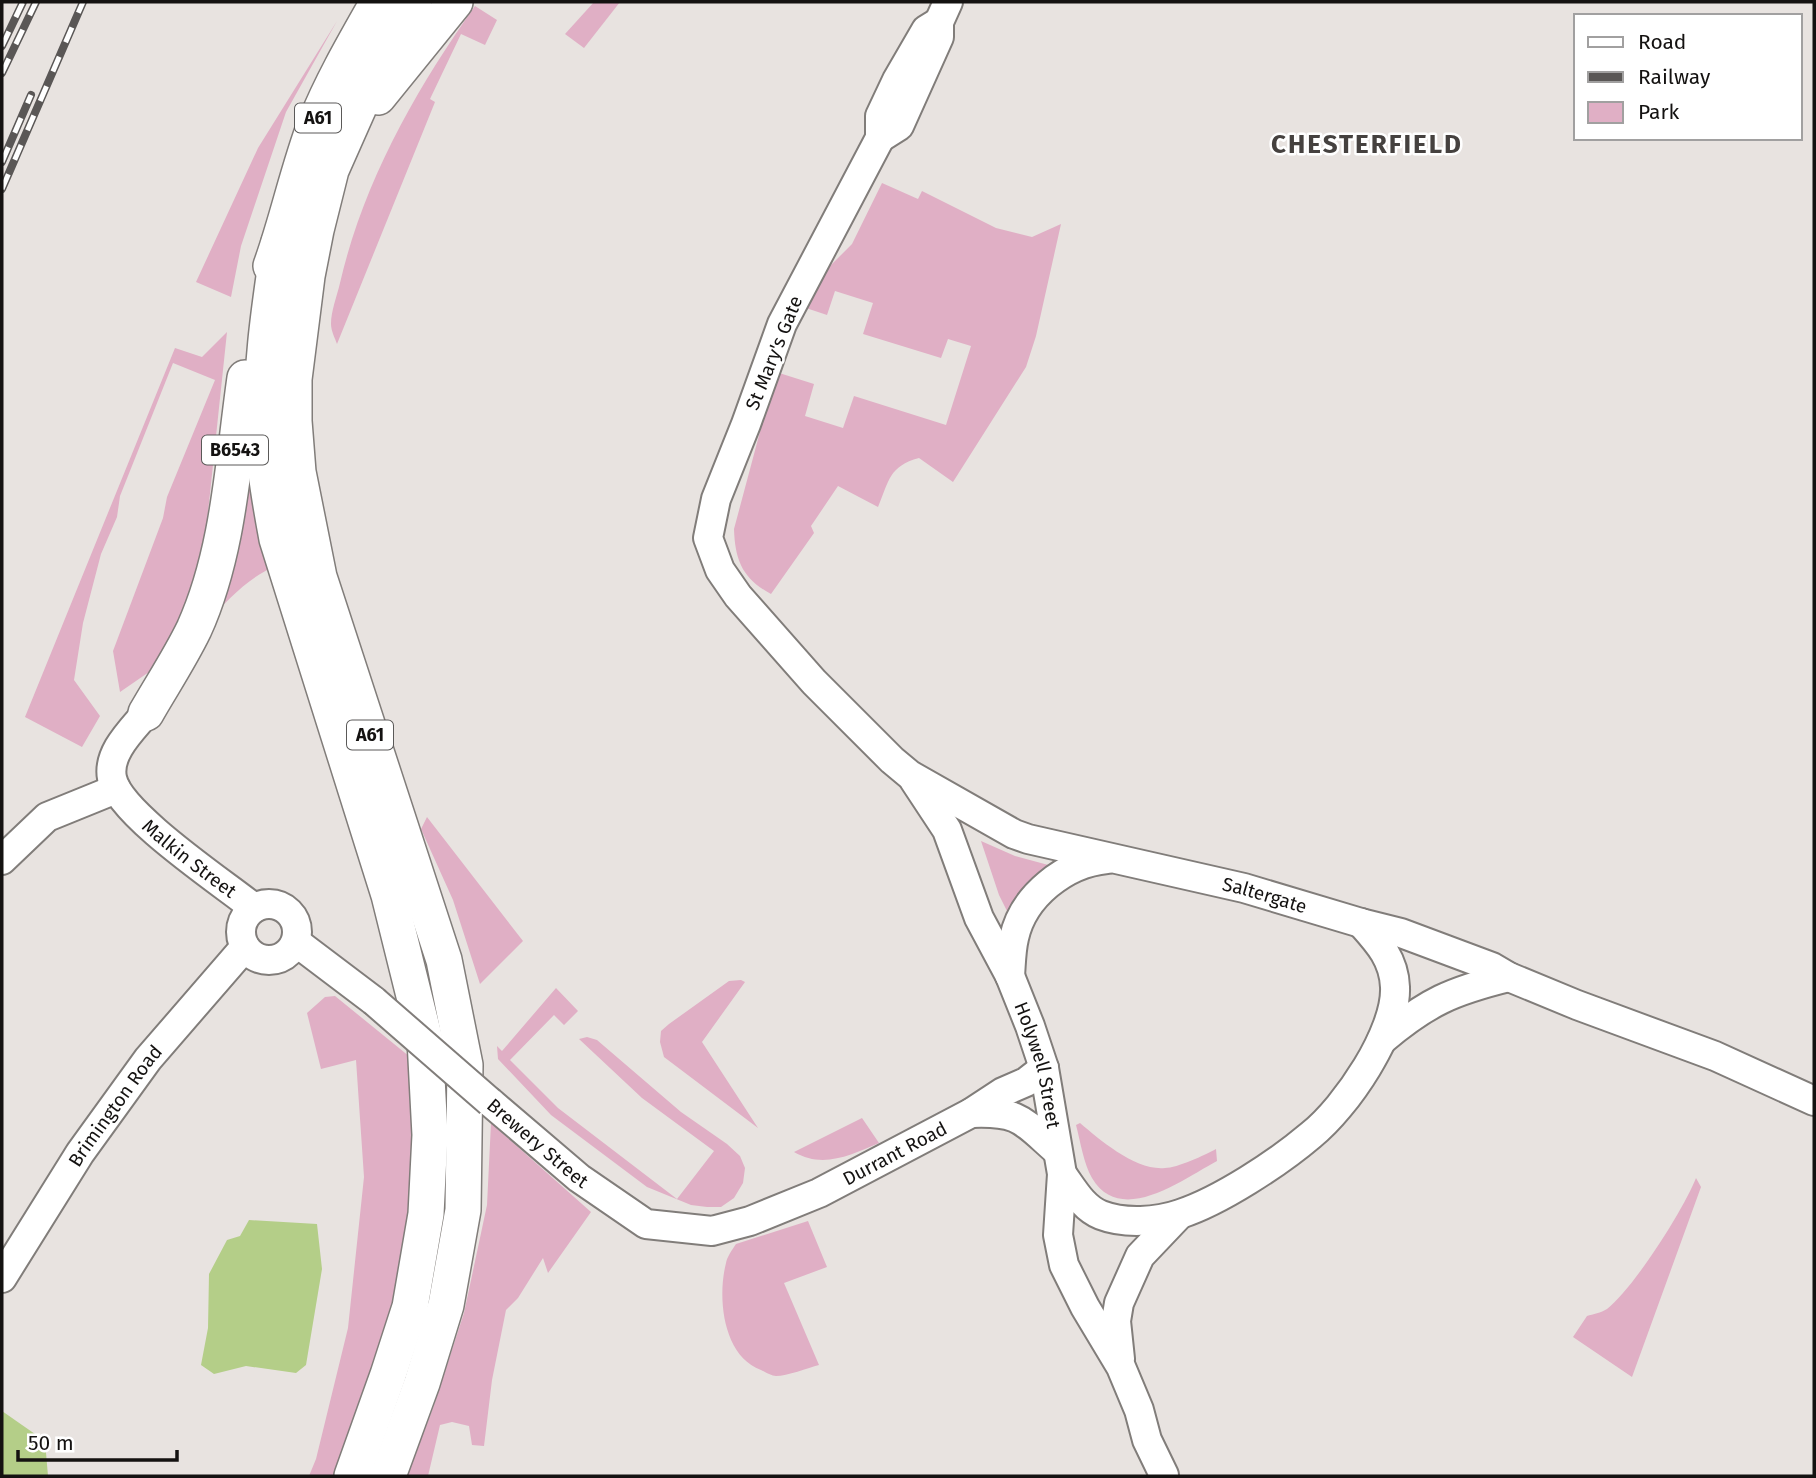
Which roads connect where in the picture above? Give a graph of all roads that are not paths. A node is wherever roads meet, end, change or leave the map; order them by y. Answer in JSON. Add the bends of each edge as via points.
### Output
{"nodes":[{"id":1,"x":378,"y":2,"type":"edge"},
{"id":2,"x":414,"y":2,"type":"edge"},
{"id":3,"x":455,"y":2,"type":"edge"},
{"id":4,"x":944,"y":12,"type":"edge"},
{"id":5,"x":346,"y":138,"type":"junction"},
{"id":6,"x":279,"y":243,"type":"junction"},
{"id":7,"x":708,"y":538,"type":"joint"},
{"id":8,"x":146,"y":713,"type":"joint"},
{"id":9,"x":910,"y":775,"type":"junction"},
{"id":10,"x":122,"y":798,"type":"junction"},
{"id":11,"x":1014,"y":834,"type":"joint"},
{"id":12,"x":1115,"y":858,"type":"junction"},
{"id":13,"x":2,"y":860,"type":"edge"},
{"id":14,"x":254,"y":908,"type":"junction"},
{"id":15,"x":1361,"y":923,"type":"junction"},
{"id":16,"x":296,"y":942,"type":"junction"},
{"id":17,"x":245,"y":947,"type":"junction"},
{"id":18,"x":1010,"y":976,"type":"junction"},
{"id":19,"x":1509,"y":977,"type":"junction"},
{"id":20,"x":1381,"y":1041,"type":"junction"},
{"id":21,"x":1044,"y":1068,"type":"junction"},
{"id":22,"x":1814,"y":1101,"type":"edge"},
{"id":23,"x":971,"y":1113,"type":"junction"},
{"id":24,"x":1059,"y":1162,"type":"junction"},
{"id":25,"x":819,"y":1193,"type":"joint"},
{"id":26,"x":1179,"y":1215,"type":"junction"},
{"id":27,"x":2,"y":1278,"type":"edge"},
{"id":28,"x":1121,"y":1367,"type":"junction"},
{"id":29,"x":352,"y":1476,"type":"edge"},
{"id":30,"x":388,"y":1476,"type":"edge"},
{"id":31,"x":1164,"y":1476,"type":"edge"}],
"edges":[{"from":1,"to":6,"type":"highway","number":"A61","via":[[341,66],[317,121]]},
{"from":2,"to":5,"type":"highway","number":"A61","via":[[380,62]]},
{"from":3,"to":5,"type":"highway"},
{"from":4,"to":7,"type":"main road","name":"St Mary's Gate","via":[[939,37],[899,126],[880,138],[782,324],[716,499]]},
{"from":5,"to":30,"type":"highway","number":"A61","via":[[331,170],[316,229],[300,326],[294,379],[298,472],[319,578],[444,960],[465,1065],[463,1210],[446,1305]]},
{"from":6,"to":8,"type":"highway","number":"B6543","via":[[256,308],[212,581],[194,629]]},
{"from":6,"to":29,"type":"highway","number":"A61","via":[[263,399],[270,502],[389,895],[425,1040],[430,1135],[426,1214],[410,1307]]},
{"from":7,"to":9,"type":"main road","name":"Holywell Street","via":[[720,570],[738,596],[814,682]]},
{"from":8,"to":10,"type":"main road","number":"B6543","via":[[114,758],[111,776]]},
{"from":9,"to":11,"type":"main road","name":"Holywell Street"},
{"from":9,"to":18,"type":"main road","name":"Holywell Street","via":[[947,830],[979,918]]},
{"from":10,"to":13,"type":"main road","via":[[47,817]]},
{"from":10,"to":14,"type":"main road","name":"Malkin Street"},
{"from":11,"to":12,"type":"main road","name":"Saltergate"},
{"from":12,"to":15,"type":"main road","name":"Saltergate","via":[[1244,888]]},
{"from":12,"to":18,"type":"main road","via":[[1060,875],[1036,898],[1013,939]]},
{"from":14,"to":16,"type":"main road","via":[[271,903],[289,911],[298,931]]},
{"from":14,"to":17,"type":"main road","via":[[241,926]]},
{"from":15,"to":19,"type":"main road","name":"Saltergate","via":[[1447,949]]},
{"from":15,"to":20,"type":"main road","via":[[1385,950],[1395,985],[1394,1006]]},
{"from":16,"to":17,"type":"main road","via":[[290,952],[271,961],[261,960]]},
{"from":16,"to":25,"type":"main road","name":"Brewery Street","bridge":true,"via":[[374,1001],[579,1178],[646,1224],[712,1231]]},
{"from":17,"to":27,"type":"main road","name":"Brimington Road","via":[[155,1050],[80,1153]]},
{"from":18,"to":21,"type":"main road","name":"Holywell Street"},
{"from":19,"to":20,"type":"main road","via":[[1443,996]]},
{"from":19,"to":22,"type":"main road","name":"Saltergate","via":[[1715,1056]]},
{"from":20,"to":26,"type":"main road","via":[[1353,1089],[1313,1134],[1248,1178]]},
{"from":21,"to":23,"type":"main road","name":"Durrant Road"},
{"from":21,"to":24,"type":"main road","name":"Holywell Street"},
{"from":23,"to":24,"type":"main road","name":"Durrant Road","via":[[999,1112],[1020,1118]]},
{"from":23,"to":25,"type":"main road","name":"Durrant Road"},
{"from":24,"to":26,"type":"main road","via":[[1085,1206],[1100,1215],[1144,1221]]},
{"from":24,"to":28,"type":"main road","name":"Holywell Street","via":[[1058,1234],[1064,1265]]},
{"from":26,"to":28,"type":"main road","name":"Holywell Street","via":[[1140,1256],[1119,1303],[1116,1321]]},
{"from":28,"to":31,"type":"main road","name":"Holywell Street"}]}
